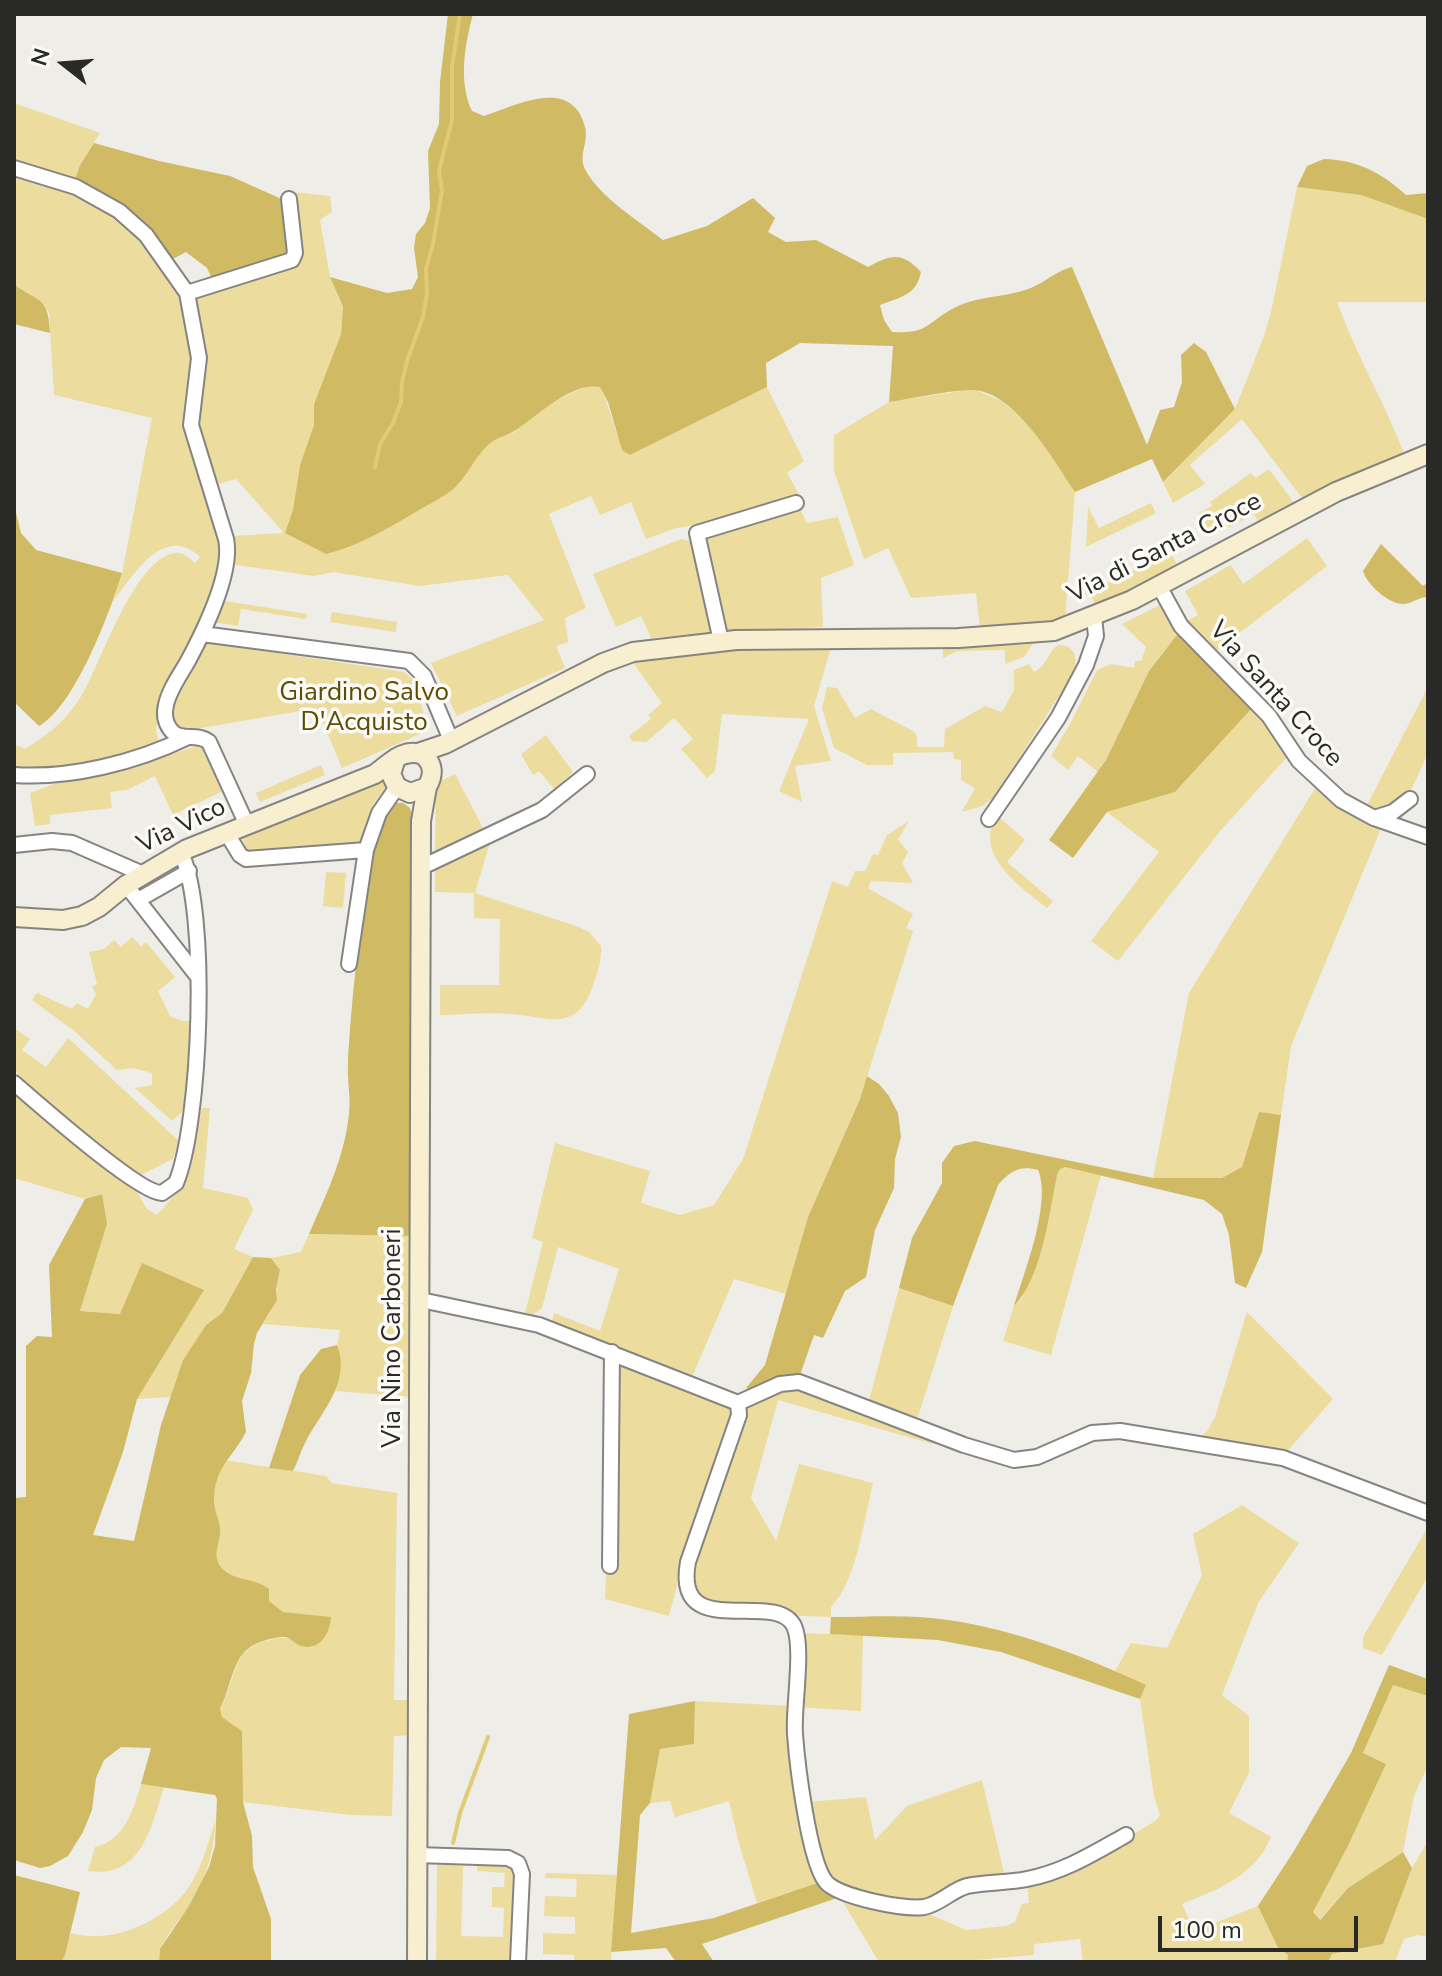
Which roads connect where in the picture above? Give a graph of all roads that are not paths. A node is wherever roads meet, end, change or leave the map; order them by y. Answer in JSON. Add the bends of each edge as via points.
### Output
{"nodes":[{"id":1,"x":14,"y":168,"type":"edge"},
{"id":2,"x":289,"y":199,"type":"dead end"},
{"id":3,"x":187,"y":293,"type":"junction"},
{"id":4,"x":1428,"y":454,"type":"edge"},
{"id":5,"x":796,"y":503,"type":"dead end"},
{"id":6,"x":1159,"y":586,"type":"junction"},
{"id":7,"x":1094,"y":617,"type":"junction"},
{"id":8,"x":202,"y":634,"type":"junction"},
{"id":9,"x":721,"y":641,"type":"junction"},
{"id":10,"x":186,"y":738,"type":"junction"},
{"id":11,"x":448,"y":742,"type":"junction"},
{"id":12,"x":418,"y":753,"type":"junction"},
{"id":13,"x":587,"y":774,"type":"dead end"},
{"id":14,"x":14,"y":775,"type":"edge"},
{"id":15,"x":405,"y":781,"type":"junction"},
{"id":16,"x":1410,"y":799,"type":"dead end"},
{"id":17,"x":1374,"y":818,"type":"junction"},
{"id":18,"x":989,"y":819,"type":"dead end"},
{"id":19,"x":247,"y":825,"type":"junction"},
{"id":20,"x":226,"y":832,"type":"junction"},
{"id":21,"x":1428,"y":837,"type":"edge"},
{"id":22,"x":14,"y":845,"type":"edge"},
{"id":23,"x":366,"y":850,"type":"junction"},
{"id":24,"x":181,"y":853,"type":"junction"},
{"id":25,"x":422,"y":867,"type":"junction"},
{"id":26,"x":189,"y":871,"type":"junction"},
{"id":27,"x":143,"y":874,"type":"junction"},
{"id":28,"x":126,"y":885,"type":"junction"},
{"id":29,"x":138,"y":900,"type":"junction"},
{"id":30,"x":14,"y":917,"type":"edge"},
{"id":31,"x":349,"y":964,"type":"dead end"},
{"id":32,"x":198,"y":977,"type":"junction"},
{"id":33,"x":14,"y":1076,"type":"edge"},
{"id":34,"x":14,"y":1083,"type":"edge"},
{"id":35,"x":26,"y":1094,"type":"junction"},
{"id":36,"x":421,"y":1300,"type":"junction"},
{"id":37,"x":612,"y":1352,"type":"junction"},
{"id":38,"x":738,"y":1403,"type":"junction"},
{"id":39,"x":1428,"y":1513,"type":"edge"},
{"id":40,"x":610,"y":1566,"type":"dead end"},
{"id":41,"x":1126,"y":1835,"type":"dead end"},
{"id":42,"x":417,"y":1855,"type":"junction"},
{"id":43,"x":417,"y":1962,"type":"edge"},
{"id":44,"x":518,"y":1962,"type":"edge"}],
"edges":[{"from":1,"to":3,"type":"street","via":[[76,187],[119,211],[146,235]]},
{"from":2,"to":3,"type":"street","via":[[292,260]]},
{"from":3,"to":8,"type":"street","via":[[199,358],[191,425],[227,549]]},
{"from":4,"to":6,"type":"main road","name":"Via di Santa Croce","via":[[1324,497]]},
{"from":5,"to":9,"type":"street","via":[[697,533]]},
{"from":6,"to":7,"type":"main road","name":"Via di Santa Croce"},
{"from":6,"to":17,"type":"street","name":"Via Santa Croce","via":[[1181,626],[1269,716],[1303,765],[1341,800]]},
{"from":7,"to":9,"type":"main road","name":"Via di Santa Croce","via":[[1044,634]]},
{"from":7,"to":18,"type":"street","via":[[1096,636],[1086,665],[1058,718]]},
{"from":8,"to":10,"type":"street","via":[[165,711],[171,730]]},
{"from":8,"to":11,"type":"street","via":[[409,661],[424,676]]},
{"from":9,"to":11,"type":"main road","name":"Via di Santa Croce","via":[[613,658]]},
{"from":10,"to":14,"type":"street","via":[[127,761]]},
{"from":10,"to":19,"type":"street","via":[[209,742]]},
{"from":11,"to":12,"type":"main road","name":"Via di Santa Croce"},
{"from":11,"to":15,"type":"main road"},
{"from":12,"to":15,"type":"main road","via":[[427,759]]},
{"from":12,"to":15,"type":"main road","name":"Via Vico","via":[[396,758]]},
{"from":13,"to":25,"type":"street","via":[[542,810]]},
{"from":15,"to":19,"type":"main road","name":"Via Vico"},
{"from":15,"to":23,"type":"street","via":[[379,813]]},
{"from":15,"to":25,"type":"main road","name":"Via Nino Carboneri","via":[[421,821]]},
{"from":16,"to":17,"type":"street","via":[[1389,815]]},
{"from":17,"to":21,"type":"street","name":"Via Santa Croce"},
{"from":19,"to":20,"type":"main road","name":"Via Vico"},
{"from":20,"to":23,"type":"street","via":[[246,859]]},
{"from":20,"to":24,"type":"main road","name":"Via Vico"},
{"from":22,"to":27,"type":"street","via":[[72,843]]},
{"from":23,"to":31,"type":"street"},
{"from":24,"to":26,"type":"street"},
{"from":24,"to":27,"type":"main road","name":"Via Vico"},
{"from":25,"to":36,"type":"main road","name":"Via Nino Carboneri"},
{"from":26,"to":29,"type":"street"},
{"from":26,"to":32,"type":"street"},
{"from":27,"to":28,"type":"main road","name":"Via Vico"},
{"from":28,"to":29,"type":"street"},
{"from":28,"to":30,"type":"main road","name":"Via Vico","via":[[76,918]]},
{"from":29,"to":32,"type":"street"},
{"from":32,"to":35,"type":"street","via":[[190,1125],[180,1173],[169,1190],[148,1190]]},
{"from":33,"to":35,"type":"street"},
{"from":34,"to":35,"type":"street"},
{"from":36,"to":37,"type":"street","via":[[533,1323]]},
{"from":36,"to":42,"type":"main road","name":"Via Nino Carboneri"},
{"from":37,"to":38,"type":"street"},
{"from":37,"to":40,"type":"street"},
{"from":38,"to":39,"type":"street","via":[[794,1381],[1018,1460],[1092,1433],[1123,1432],[1293,1461]]},
{"from":38,"to":41,"type":"street","via":[[739,1415],[688,1562],[687,1581],[694,1598],[705,1606],[780,1614],[795,1628],[794,1731],[802,1794],[817,1863],[827,1883],[847,1895],[924,1907],[964,1887],[1055,1872]]},
{"from":42,"to":43,"type":"main road","name":"Via Nino Carboneri"},
{"from":42,"to":44,"type":"street","via":[[508,1858],[518,1863]]}]}
